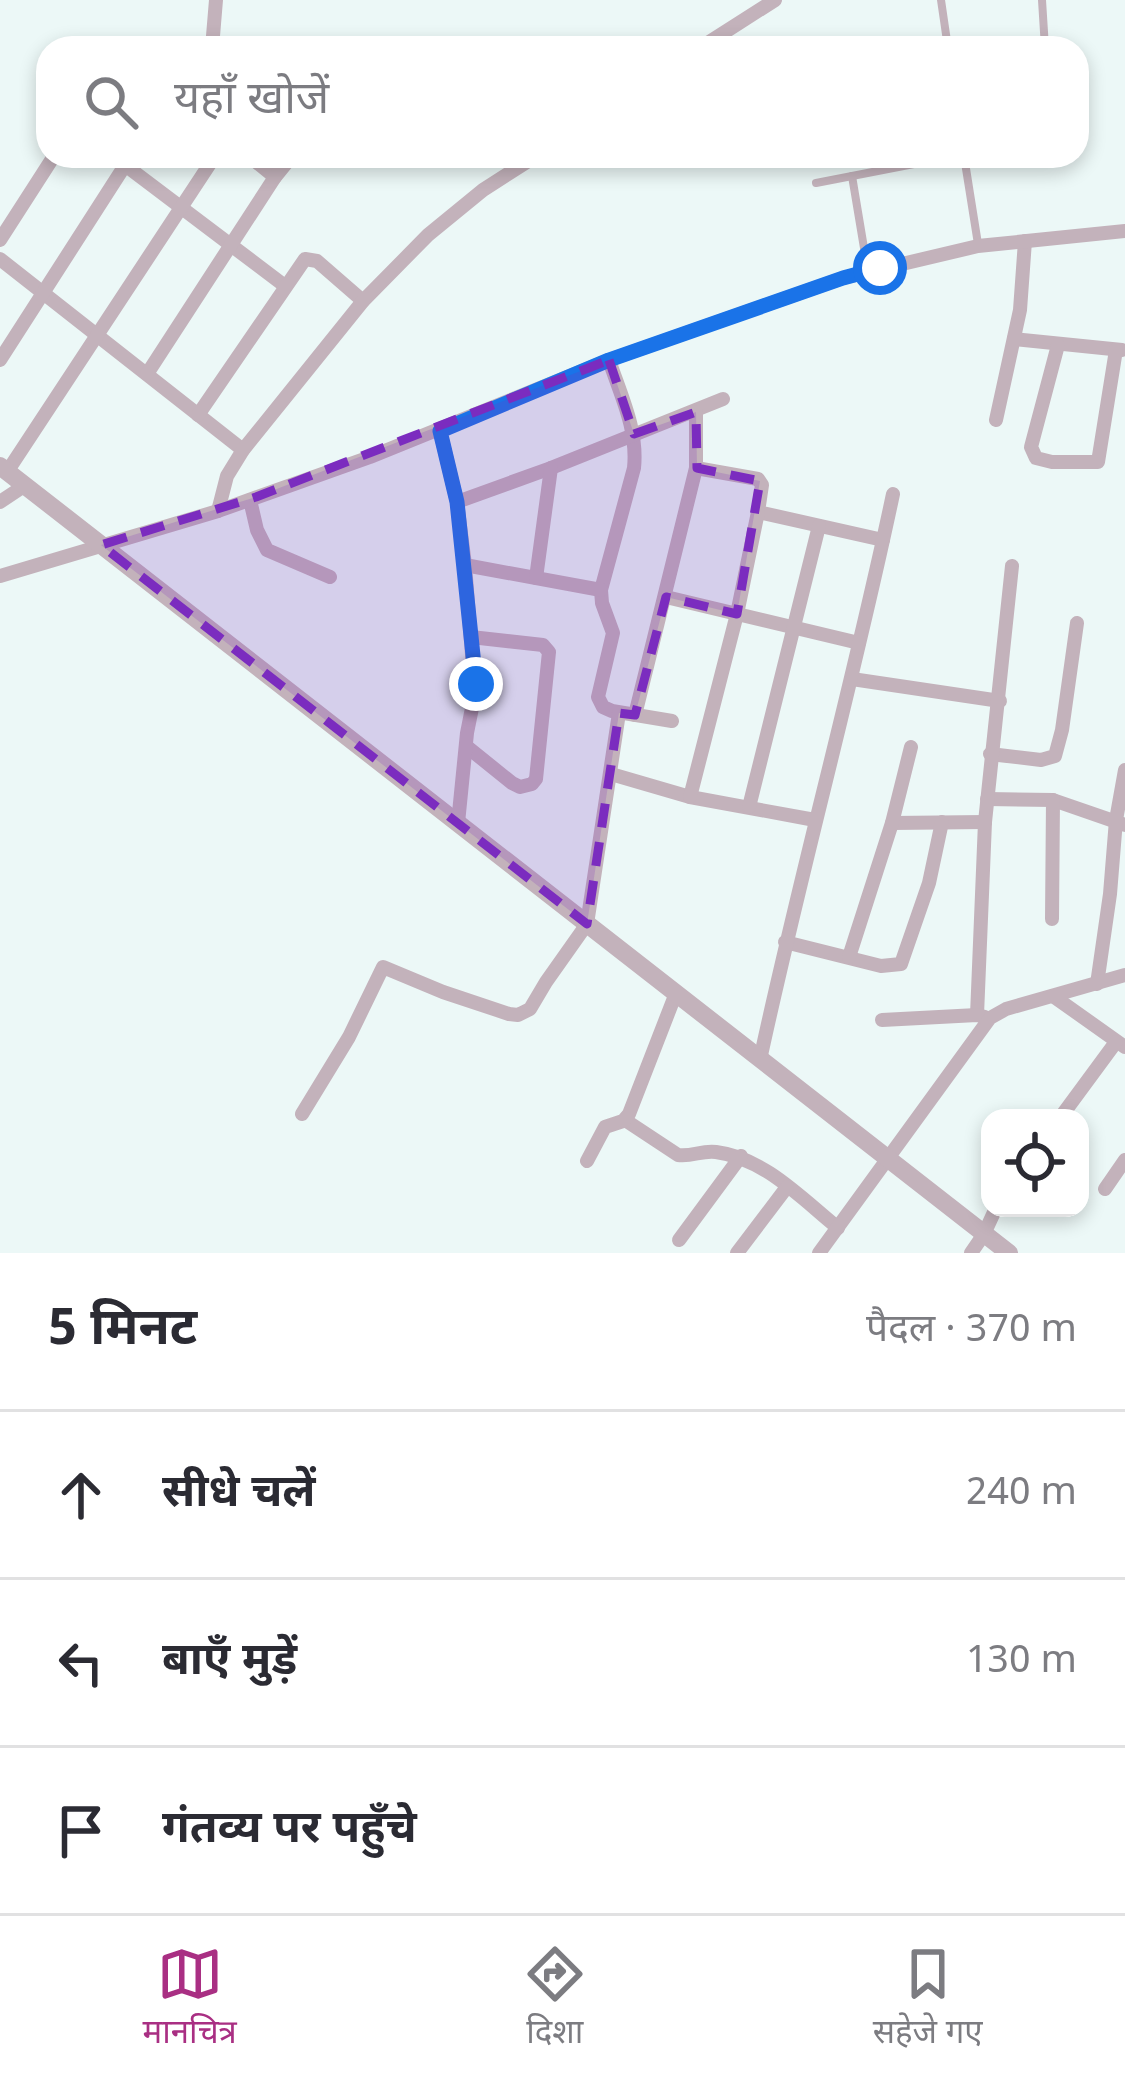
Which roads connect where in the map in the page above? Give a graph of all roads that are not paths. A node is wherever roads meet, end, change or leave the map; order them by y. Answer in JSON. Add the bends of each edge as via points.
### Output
{"nodes":[{"id":1,"x":216,"y":0,"type":"edge"},
{"id":2,"x":775,"y":0,"type":"edge"},
{"id":3,"x":940,"y":0,"type":"edge"},
{"id":4,"x":1042,"y":0,"type":"edge"},
{"id":5,"x":213,"y":36,"type":"edge"},
{"id":6,"x":719,"y":36,"type":"edge"},
{"id":7,"x":946,"y":36,"type":"edge"},
{"id":8,"x":1044,"y":36,"type":"edge"},
{"id":9,"x":46,"y":168,"type":"edge"},
{"id":10,"x":117,"y":168,"type":"edge"},
{"id":11,"x":132,"y":168,"type":"edge"},
{"id":12,"x":206,"y":168,"type":"edge"},
{"id":13,"x":264,"y":168,"type":"edge"},
{"id":14,"x":282,"y":168,"type":"edge"},
{"id":15,"x":518,"y":168,"type":"edge"},
{"id":16,"x":893,"y":168,"type":"edge"},
{"id":17,"x":966,"y":168,"type":"edge"},
{"id":18,"x":852,"y":176,"type":"junction"},
{"id":19,"x":275,"y":177,"type":"junction"},
{"id":20,"x":816,"y":183,"type":"dead end"},
{"id":21,"x":179,"y":208,"type":"junction"},
{"id":22,"x":1125,"y":231,"type":"edge"},
{"id":23,"x":0,"y":240,"type":"edge"},
{"id":24,"x":1025,"y":241,"type":"junction"},
{"id":25,"x":978,"y":246,"type":"junction"},
{"id":26,"x":230,"y":248,"type":"junction"},
{"id":27,"x":864,"y":248,"type":"dead end"},
{"id":28,"x":0,"y":260,"type":"edge"},
{"id":29,"x":285,"y":286,"type":"junction"},
{"id":30,"x":43,"y":293,"type":"junction"},
{"id":31,"x":363,"y":301,"type":"junction"},
{"id":32,"x":95,"y":336,"type":"junction"},
{"id":33,"x":1014,"y":338,"type":"junction"},
{"id":34,"x":1058,"y":344,"type":"junction"},
{"id":35,"x":1120,"y":350,"type":"edge"},
{"id":36,"x":0,"y":360,"type":"edge"},
{"id":37,"x":609,"y":360,"type":"junction"},
{"id":38,"x":147,"y":374,"type":"junction"},
{"id":39,"x":723,"y":398,"type":"dead end"},
{"id":40,"x":696,"y":412,"type":"junction"},
{"id":41,"x":197,"y":415,"type":"junction"},
{"id":42,"x":996,"y":420,"type":"dead end"},
{"id":43,"x":440,"y":431,"type":"junction"},
{"id":44,"x":634,"y":434,"type":"junction"},
{"id":45,"x":243,"y":450,"type":"junction"},
{"id":46,"x":696,"y":467,"type":"junction"},
{"id":47,"x":550,"y":468,"type":"junction"},
{"id":48,"x":4,"y":469,"type":"edge"},
{"id":49,"x":24,"y":486,"type":"junction"},
{"id":50,"x":892,"y":494,"type":"dead end"},
{"id":51,"x":250,"y":500,"type":"junction"},
{"id":52,"x":0,"y":502,"type":"edge"},
{"id":53,"x":457,"y":502,"type":"junction"},
{"id":54,"x":218,"y":511,"type":"junction"},
{"id":55,"x":758,"y":512,"type":"junction"},
{"id":56,"x":819,"y":526,"type":"junction"},
{"id":57,"x":883,"y":540,"type":"junction"},
{"id":58,"x":101,"y":545,"type":"junction"},
{"id":59,"x":465,"y":565,"type":"junction"},
{"id":60,"x":1012,"y":566,"type":"dead end"},
{"id":61,"x":0,"y":575,"type":"edge"},
{"id":62,"x":331,"y":577,"type":"dead end"},
{"id":63,"x":536,"y":578,"type":"junction"},
{"id":64,"x":601,"y":590,"type":"junction"},
{"id":65,"x":666,"y":597,"type":"junction"},
{"id":66,"x":737,"y":614,"type":"junction"},
{"id":67,"x":1077,"y":622,"type":"dead end"},
{"id":68,"x":795,"y":628,"type":"junction"},
{"id":69,"x":471,"y":637,"type":"junction"},
{"id":70,"x":859,"y":643,"type":"junction"},
{"id":71,"x":852,"y":679,"type":"junction"},
{"id":72,"x":1000,"y":701,"type":"junction"},
{"id":73,"x":627,"y":714,"type":"junction"},
{"id":74,"x":672,"y":721,"type":"dead end"},
{"id":75,"x":466,"y":746,"type":"junction"},
{"id":76,"x":911,"y":747,"type":"dead end"},
{"id":77,"x":990,"y":754,"type":"junction"},
{"id":78,"x":1125,"y":770,"type":"edge"},
{"id":79,"x":611,"y":774,"type":"junction"},
{"id":80,"x":690,"y":796,"type":"junction"},
{"id":81,"x":987,"y":799,"type":"junction"},
{"id":82,"x":1053,"y":800,"type":"junction"},
{"id":83,"x":749,"y":807,"type":"junction"},
{"id":84,"x":815,"y":820,"type":"junction"},
{"id":85,"x":942,"y":822,"type":"junction"},
{"id":86,"x":985,"y":822,"type":"junction"},
{"id":87,"x":1120,"y":822,"type":"edge"},
{"id":88,"x":458,"y":823,"type":"junction"},
{"id":89,"x":892,"y":823,"type":"junction"},
{"id":90,"x":1111,"y":894,"type":"junction"},
{"id":91,"x":1125,"y":903,"type":"edge"},
{"id":92,"x":1052,"y":919,"type":"dead end"},
{"id":93,"x":587,"y":924,"type":"junction"},
{"id":94,"x":785,"y":942,"type":"junction"},
{"id":95,"x":849,"y":958,"type":"junction"},
{"id":96,"x":1125,"y":975,"type":"edge"},
{"id":97,"x":1097,"y":984,"type":"junction"},
{"id":98,"x":676,"y":993,"type":"junction"},
{"id":99,"x":1053,"y":996,"type":"junction"},
{"id":100,"x":983,"y":1016,"type":"junction"},
{"id":101,"x":882,"y":1020,"type":"dead end"},
{"id":102,"x":1121,"y":1044,"type":"edge"},
{"id":103,"x":760,"y":1060,"type":"junction"},
{"id":104,"x":1067,"y":1109,"type":"edge"},
{"id":105,"x":302,"y":1114,"type":"dead end"},
{"id":106,"x":625,"y":1120,"type":"junction"},
{"id":107,"x":741,"y":1156,"type":"junction"},
{"id":108,"x":890,"y":1159,"type":"junction"},
{"id":109,"x":1125,"y":1160,"type":"edge"},
{"id":110,"x":587,"y":1161,"type":"dead end"},
{"id":111,"x":787,"y":1187,"type":"junction"},
{"id":112,"x":1106,"y":1189,"type":"dead end"},
{"id":113,"x":992,"y":1217,"type":"edge"},
{"id":114,"x":838,"y":1228,"type":"junction"},
{"id":115,"x":985,"y":1234,"type":"junction"},
{"id":116,"x":679,"y":1240,"type":"dead end"},
{"id":117,"x":737,"y":1253,"type":"edge"},
{"id":118,"x":819,"y":1253,"type":"edge"},
{"id":119,"x":971,"y":1253,"type":"edge"},
{"id":120,"x":1010,"y":1253,"type":"edge"}],
"edges":[{"from":1,"to":5,"type":"street"},
{"from":2,"to":6,"type":"street"},
{"from":3,"to":7,"type":"lane"},
{"from":4,"to":8,"type":"lane"},
{"from":9,"to":23,"type":"street"},
{"from":10,"to":30,"type":"street"},
{"from":11,"to":21,"type":"street"},
{"from":12,"to":21,"type":"street"},
{"from":13,"to":19,"type":"street"},
{"from":14,"to":19,"type":"street"},
{"from":15,"to":31,"type":"street","via":[[453,212]]},
{"from":16,"to":18,"type":"lane"},
{"from":17,"to":25,"type":"lane"},
{"from":18,"to":20,"type":"lane"},
{"from":18,"to":27,"type":"lane"},
{"from":19,"to":26,"type":"street"},
{"from":21,"to":26,"type":"street"},
{"from":21,"to":32,"type":"street"},
{"from":22,"to":24,"type":"street"},
{"from":24,"to":25,"type":"street"},
{"from":24,"to":33,"type":"street"},
{"from":25,"to":37,"type":"street","via":[[843,278]]},
{"from":26,"to":29,"type":"street"},
{"from":26,"to":38,"type":"street"},
{"from":28,"to":30,"type":"street"},
{"from":29,"to":31,"type":"street","via":[[308,258]]},
{"from":29,"to":41,"type":"street"},
{"from":30,"to":32,"type":"street"},
{"from":30,"to":36,"type":"street"},
{"from":31,"to":45,"type":"street"},
{"from":32,"to":38,"type":"street"},
{"from":32,"to":48,"type":"street"},
{"from":33,"to":34,"type":"street"},
{"from":33,"to":42,"type":"street"},
{"from":34,"to":35,"type":"street"},
{"from":34,"to":35,"type":"street","via":[[1031,447],[1036,458],[1052,462],[1098,462]]},
{"from":37,"to":43,"type":"street"},
{"from":37,"to":44,"type":"street"},
{"from":38,"to":41,"type":"street"},
{"from":39,"to":40,"type":"street"},
{"from":40,"to":44,"type":"street"},
{"from":40,"to":46,"type":"street"},
{"from":41,"to":45,"type":"street"},
{"from":43,"to":51,"type":"street"},
{"from":43,"to":53,"type":"street"},
{"from":44,"to":47,"type":"street"},
{"from":44,"to":64,"type":"street","via":[[634,468]]},
{"from":45,"to":54,"type":"street"},
{"from":46,"to":55,"type":"street","via":[[758,479]]},
{"from":46,"to":65,"type":"street"},
{"from":47,"to":53,"type":"street"},
{"from":47,"to":63,"type":"street"},
{"from":48,"to":49,"type":"street"},
{"from":49,"to":52,"type":"street"},
{"from":49,"to":58,"type":"street"},
{"from":50,"to":57,"type":"street"},
{"from":51,"to":54,"type":"street"},
{"from":51,"to":62,"type":"street","via":[[267,550]]},
{"from":53,"to":59,"type":"street"},
{"from":54,"to":58,"type":"street"},
{"from":55,"to":56,"type":"street"},
{"from":55,"to":66,"type":"street"},
{"from":56,"to":57,"type":"street"},
{"from":56,"to":68,"type":"street"},
{"from":57,"to":70,"type":"street"},
{"from":58,"to":61,"type":"street"},
{"from":58,"to":88,"type":"street"},
{"from":59,"to":63,"type":"street"},
{"from":59,"to":69,"type":"street"},
{"from":60,"to":72,"type":"street"},
{"from":63,"to":64,"type":"street"},
{"from":64,"to":73,"type":"street","via":[[613,632],[598,697],[603,707]]},
{"from":65,"to":66,"type":"street"},
{"from":65,"to":73,"type":"street"},
{"from":66,"to":68,"type":"street"},
{"from":66,"to":80,"type":"street"},
{"from":67,"to":77,"type":"street","via":[[1055,756]]},
{"from":68,"to":70,"type":"street"},
{"from":68,"to":83,"type":"street"},
{"from":69,"to":75,"type":"street","via":[[475,693]]},
{"from":69,"to":75,"type":"street","via":[[550,652],[532,784],[512,783]]},
{"from":70,"to":71,"type":"street"},
{"from":71,"to":72,"type":"street"},
{"from":71,"to":84,"type":"street"},
{"from":72,"to":77,"type":"street"},
{"from":73,"to":74,"type":"street"},
{"from":73,"to":79,"type":"street"},
{"from":75,"to":88,"type":"street"},
{"from":76,"to":89,"type":"street"},
{"from":77,"to":81,"type":"street"},
{"from":78,"to":87,"type":"street"},
{"from":79,"to":80,"type":"street"},
{"from":79,"to":93,"type":"street"},
{"from":80,"to":83,"type":"street"},
{"from":81,"to":82,"type":"street"},
{"from":81,"to":86,"type":"street"},
{"from":82,"to":87,"type":"street"},
{"from":82,"to":92,"type":"street"},
{"from":83,"to":84,"type":"street"},
{"from":84,"to":94,"type":"street"},
{"from":85,"to":86,"type":"street"},
{"from":85,"to":89,"type":"street"},
{"from":85,"to":95,"type":"street","via":[[903,961],[892,967]]},
{"from":86,"to":100,"type":"street"},
{"from":87,"to":90,"type":"street"},
{"from":88,"to":93,"type":"street"},
{"from":89,"to":95,"type":"street"},
{"from":90,"to":91,"type":"street"},
{"from":90,"to":97,"type":"street"},
{"from":93,"to":98,"type":"street"},
{"from":93,"to":105,"type":"street","via":[[518,1015],[380,969]]},
{"from":94,"to":95,"type":"street"},
{"from":94,"to":103,"type":"street"},
{"from":96,"to":97,"type":"street"},
{"from":97,"to":99,"type":"street"},
{"from":98,"to":103,"type":"street"},
{"from":98,"to":106,"type":"street"},
{"from":99,"to":100,"type":"street"},
{"from":99,"to":102,"type":"street"},
{"from":100,"to":101,"type":"street"},
{"from":100,"to":108,"type":"street"},
{"from":102,"to":104,"type":"street"},
{"from":103,"to":108,"type":"street"},
{"from":106,"to":107,"type":"street","via":[[682,1156]]},
{"from":106,"to":110,"type":"street","via":[[605,1127]]},
{"from":107,"to":111,"type":"street"},
{"from":107,"to":116,"type":"street"},
{"from":108,"to":114,"type":"street"},
{"from":108,"to":115,"type":"street"},
{"from":109,"to":112,"type":"street"},
{"from":111,"to":114,"type":"street"},
{"from":111,"to":117,"type":"street"},
{"from":113,"to":115,"type":"street"},
{"from":114,"to":118,"type":"street"},
{"from":115,"to":119,"type":"street"},
{"from":115,"to":120,"type":"street"}]}
